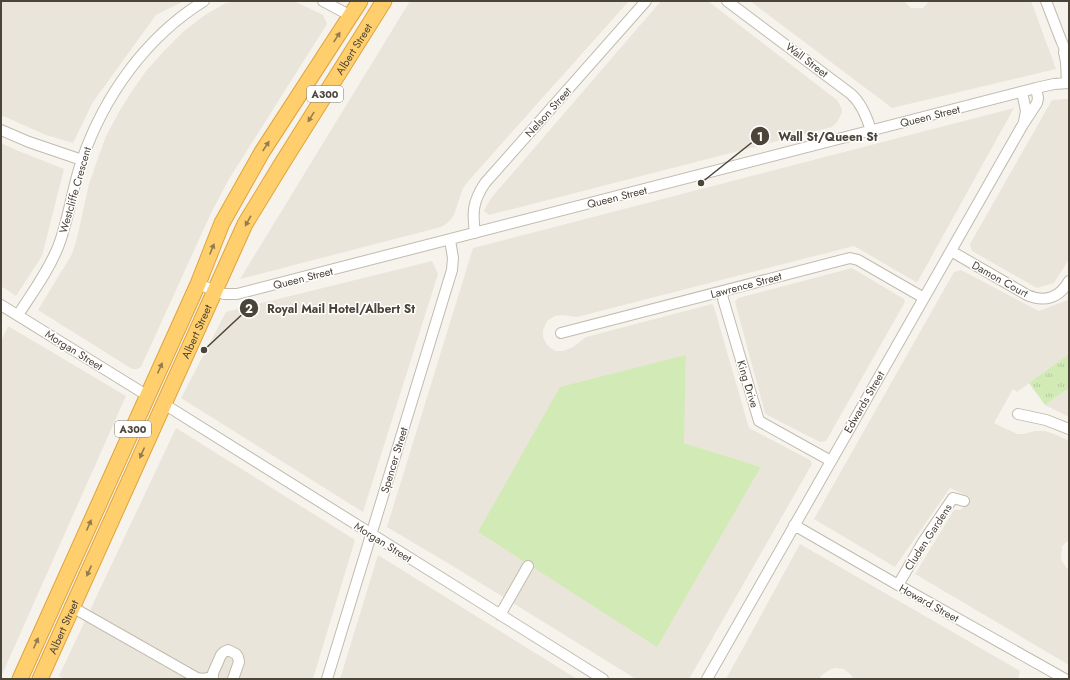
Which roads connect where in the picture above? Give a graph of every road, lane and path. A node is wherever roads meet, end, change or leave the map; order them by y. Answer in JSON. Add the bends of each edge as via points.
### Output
{"nodes":[{"id":1,"x":204,"y":1,"type":"edge"},
{"id":2,"x":323,"y":1,"type":"edge"},
{"id":3,"x":360,"y":1,"type":"edge"},
{"id":4,"x":384,"y":1,"type":"edge"},
{"id":5,"x":646,"y":1,"type":"edge"},
{"id":6,"x":727,"y":1,"type":"edge"},
{"id":7,"x":1046,"y":1,"type":"edge"},
{"id":8,"x":351,"y":16,"type":"junction"},
{"id":9,"x":1061,"y":40,"type":"junction"},
{"id":10,"x":1069,"y":59,"type":"edge"},
{"id":11,"x":1068,"y":83,"type":"edge"},
{"id":12,"x":1036,"y":88,"type":"junction"},
{"id":13,"x":1022,"y":92,"type":"junction"},
{"id":14,"x":1022,"y":126,"type":"junction"},
{"id":15,"x":1,"y":130,"type":"edge"},
{"id":16,"x":871,"y":131,"type":"junction"},
{"id":17,"x":82,"y":160,"type":"junction"},
{"id":18,"x":475,"y":233,"type":"junction"},
{"id":19,"x":450,"y":240,"type":"junction"},
{"id":20,"x":950,"y":251,"type":"junction"},
{"id":21,"x":1069,"y":281,"type":"edge"},
{"id":22,"x":198,"y":284,"type":"junction"},
{"id":23,"x":215,"y":291,"type":"junction"},
{"id":24,"x":721,"y":292,"type":"junction"},
{"id":25,"x":924,"y":298,"type":"junction"},
{"id":26,"x":1,"y":306,"type":"edge"},
{"id":27,"x":18,"y":315,"type":"junction"},
{"id":28,"x":560,"y":333,"type":"dead end"},
{"id":29,"x":148,"y":396,"type":"junction"},
{"id":30,"x":164,"y":404,"type":"junction"},
{"id":31,"x":1018,"y":414,"type":"dead end"},
{"id":32,"x":1069,"y":429,"type":"edge"},
{"id":33,"x":831,"y":461,"type":"junction"},
{"id":34,"x":964,"y":501,"type":"dead end"},
{"id":35,"x":794,"y":526,"type":"junction"},
{"id":36,"x":371,"y":534,"type":"junction"},
{"id":37,"x":528,"y":566,"type":"dead end"},
{"id":38,"x":898,"y":585,"type":"junction"},
{"id":39,"x":72,"y":607,"type":"junction"},
{"id":40,"x":500,"y":615,"type":"junction"},
{"id":41,"x":21,"y":675,"type":"edge"},
{"id":42,"x":213,"y":678,"type":"edge"},
{"id":43,"x":38,"y":679,"type":"edge"},
{"id":44,"x":233,"y":679,"type":"edge"},
{"id":45,"x":327,"y":679,"type":"edge"},
{"id":46,"x":603,"y":679,"type":"edge"},
{"id":47,"x":707,"y":679,"type":"edge"},
{"id":48,"x":1065,"y":679,"type":"edge"}],
"edges":[{"from":1,"to":17,"type":"street","name":"Westcliffe Crescent","via":[[172,25],[144,52],[107,105]]},
{"from":2,"to":8,"type":"street"},
{"from":3,"to":8,"type":"highway","name":"Albert Street","number":"A300"},
{"from":4,"to":23,"type":"highway","name":"Albert Street","number":"A300","one_way":true,"via":[[245,224]]},
{"from":5,"to":18,"type":"street","name":"Nelson Street","via":[[483,187],[473,211]]},
{"from":6,"to":16,"type":"street","name":"Wall Street","via":[[851,94],[864,111]]},
{"from":7,"to":9,"type":"street"},
{"from":22,"to":8,"type":"highway","name":"Albert Street","number":"A300","one_way":true,"via":[[222,223],[236,197],[262,152]]},
{"from":9,"to":10,"type":"street"},
{"from":9,"to":11,"type":"street"},
{"from":11,"to":12,"type":"street","name":"Queen Street"},
{"from":12,"to":13,"type":"street","name":"Queen Street"},
{"from":12,"to":14,"type":"street","name":"Edwards Street","via":[[1037,103]]},
{"from":13,"to":14,"type":"street","name":"Edwards Street","via":[[1026,114]]},
{"from":13,"to":16,"type":"street","name":"Queen Street"},
{"from":14,"to":20,"type":"street","name":"Edwards Street"},
{"from":15,"to":17,"type":"street"},
{"from":16,"to":18,"type":"street","name":"Queen Street"},
{"from":17,"to":27,"type":"street","name":"Westcliffe Crescent","via":[[58,247],[47,270]]},
{"from":18,"to":19,"type":"street","name":"Queen Street"},
{"from":19,"to":23,"type":"street","name":"Queen Street","via":[[237,294]]},
{"from":19,"to":36,"type":"street","name":"Spencer Street","via":[[453,258],[451,274]]},
{"from":20,"to":21,"type":"street","name":"Damon Court","via":[[1035,298],[1054,296],[1062,291]]},
{"from":20,"to":25,"type":"street","name":"Edwards Street"},
{"from":22,"to":23,"type":"street","name":"Queen Street"},
{"from":29,"to":22,"type":"highway","name":"Albert Street","number":"A300","one_way":true},
{"from":23,"to":30,"type":"highway","name":"Albert Street","number":"A300"},
{"from":24,"to":25,"type":"street","name":"Lawrence Street","via":[[851,258]]},
{"from":24,"to":28,"type":"street","name":"Lawrence Street"},
{"from":24,"to":33,"type":"street","name":"King Drive","via":[[759,421]]},
{"from":25,"to":33,"type":"street","name":"Edwards Street"},
{"from":26,"to":27,"type":"street","name":"Morgan Street"},
{"from":27,"to":29,"type":"street","name":"Morgan Street"},
{"from":41,"to":29,"type":"highway","name":"Albert Street","number":"A300","one_way":true},
{"from":30,"to":36,"type":"street","name":"Morgan Street"},
{"from":30,"to":39,"type":"highway","name":"Albert Street","number":"A300","one_way":true},
{"from":31,"to":32,"type":"street","via":[[1046,420]]},
{"from":33,"to":35,"type":"street","name":"Edwards Street"},
{"from":34,"to":38,"type":"street","name":"Cluden Gardens","via":[[953,498]]},
{"from":35,"to":38,"type":"street","name":"Howard Street"},
{"from":35,"to":47,"type":"street","name":"Edwards Street"},
{"from":36,"to":40,"type":"street","name":"Morgan Street"},
{"from":36,"to":45,"type":"street","name":"Spencer Street"},
{"from":37,"to":40,"type":"street"},
{"from":38,"to":48,"type":"street","name":"Howard Street"},
{"from":39,"to":42,"type":"street","via":[[197,678]]},
{"from":39,"to":43,"type":"highway","name":"Albert Street","number":"A300"},
{"from":40,"to":46,"type":"street","name":"Morgan Street"},
{"from":41,"to":43,"type":"street"},
{"from":42,"to":44,"type":"street","via":[[222,654],[228,650],[236,654],[239,662]]}]}
